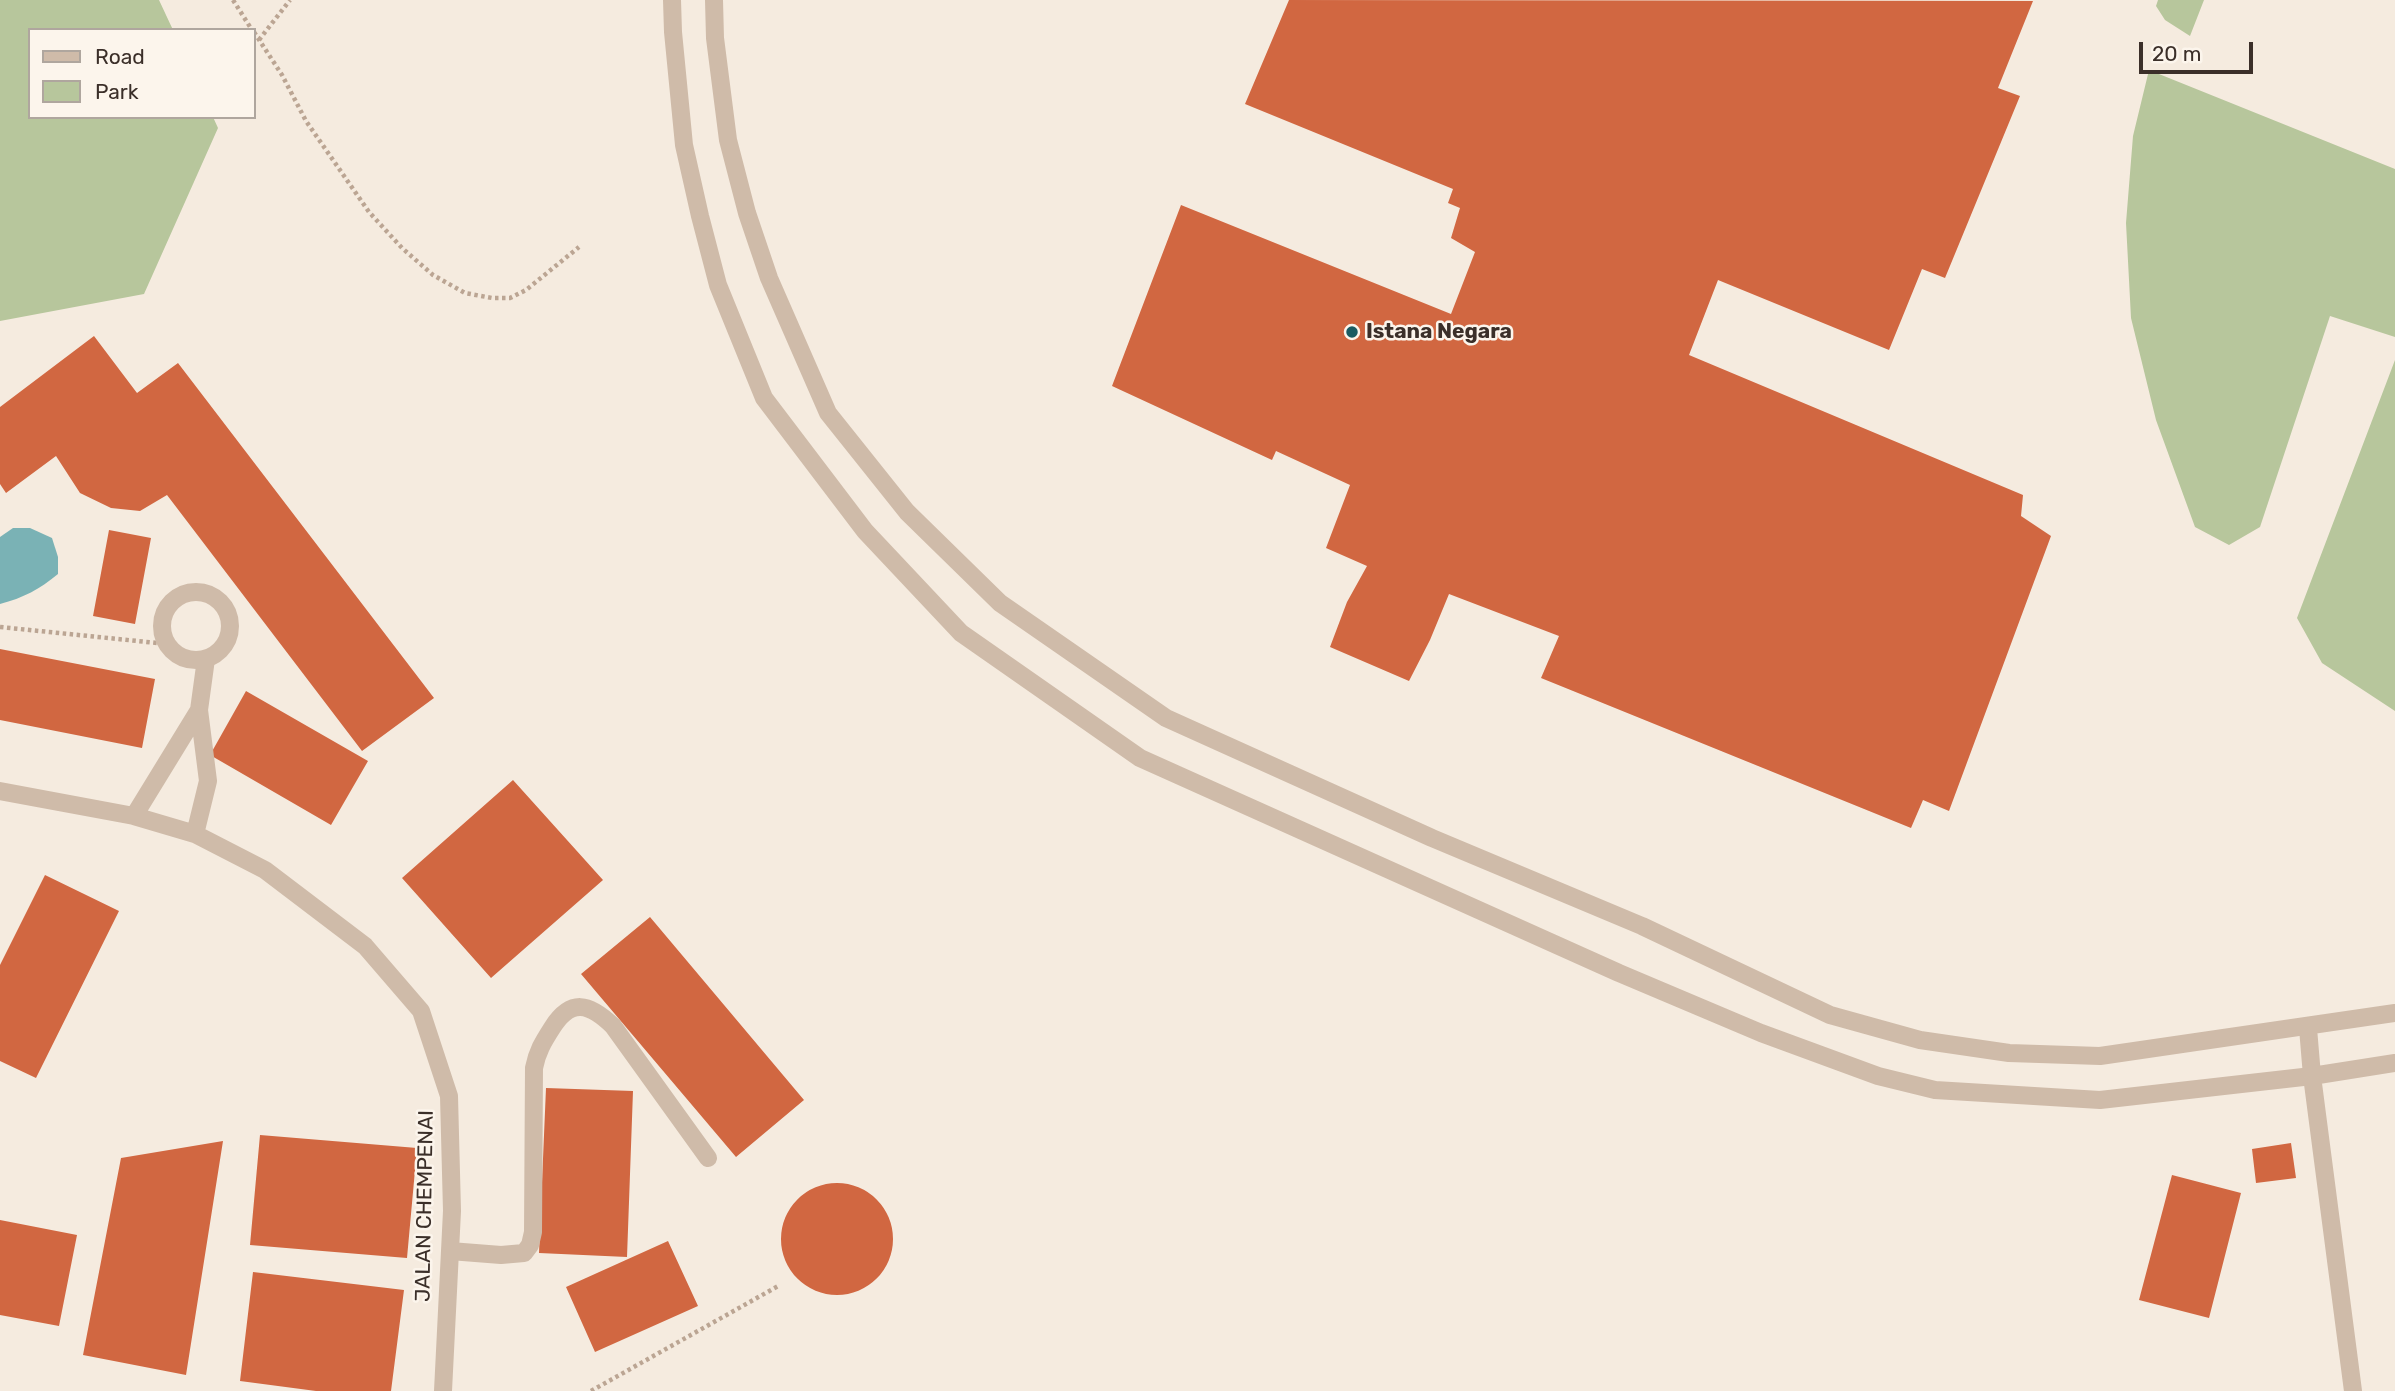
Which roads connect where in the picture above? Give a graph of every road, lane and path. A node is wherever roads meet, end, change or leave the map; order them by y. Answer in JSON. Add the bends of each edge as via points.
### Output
{"nodes":[{"id":1,"x":233,"y":0,"type":"edge"},
{"id":2,"x":290,"y":0,"type":"edge"},
{"id":3,"x":672,"y":0,"type":"edge"},
{"id":4,"x":715,"y":0,"type":"edge"},
{"id":5,"x":251,"y":28,"type":"edge"},
{"id":6,"x":256,"y":36,"type":"edge"},
{"id":7,"x":259,"y":40,"type":"junction"},
{"id":8,"x":579,"y":247,"type":"dead end"},
{"id":9,"x":0,"y":627,"type":"edge"},
{"id":10,"x":167,"y":644,"type":"junction"},
{"id":11,"x":206,"y":659,"type":"junction"},
{"id":12,"x":199,"y":710,"type":"junction"},
{"id":13,"x":0,"y":791,"type":"edge"},
{"id":14,"x":134,"y":816,"type":"junction"},
{"id":15,"x":195,"y":834,"type":"junction"},
{"id":16,"x":2395,"y":1013,"type":"edge"},
{"id":17,"x":2308,"y":1028,"type":"junction"},
{"id":18,"x":2395,"y":1063,"type":"edge"},
{"id":19,"x":2312,"y":1076,"type":"junction"},
{"id":20,"x":708,"y":1158,"type":"dead end"},
{"id":21,"x":450,"y":1251,"type":"junction"},
{"id":22,"x":780,"y":1285,"type":"dead end"},
{"id":23,"x":443,"y":1391,"type":"edge"},
{"id":24,"x":591,"y":1391,"type":"edge"},
{"id":25,"x":2353,"y":1391,"type":"edge"}],
"edges":[{"from":1,"to":5,"type":"path"},
{"from":2,"to":7,"type":"path"},
{"from":3,"to":19,"type":"street","via":[[684,145],[700,216],[718,285],[764,398],[865,531],[961,633],[1140,758],[1619,973],[1760,1033],[1878,1076],[1935,1090],[2101,1100]]},
{"from":4,"to":17,"type":"street","via":[[715,38],[728,140],[747,213],[769,278],[828,413],[907,512],[1000,603],[1166,718],[1642,926],[1830,1015],[1920,1040],[2009,1053],[2101,1056]]},
{"from":6,"to":7,"type":"path"},
{"from":7,"to":8,"type":"path","via":[[306,121],[369,212],[433,275],[465,293],[510,298]]},
{"from":9,"to":10,"type":"path"},
{"from":10,"to":11,"type":"street","via":[[184,658]]},
{"from":10,"to":11,"type":"street","via":[[162,623],[171,603],[190,593],[212,596],[221,603],[231,624],[225,646]]},
{"from":11,"to":12,"type":"street"},
{"from":12,"to":14,"type":"street"},
{"from":12,"to":15,"type":"street","via":[[208,782]]},
{"from":13,"to":14,"type":"street","name":"JALAN CHEMPENAI"},
{"from":14,"to":15,"type":"street","name":"JALAN CHEMPENAI"},
{"from":15,"to":21,"type":"street","name":"JALAN CHEMPENAI","via":[[265,870],[365,946],[421,1012],[449,1096]]},
{"from":16,"to":17,"type":"street"},
{"from":17,"to":19,"type":"street"},
{"from":18,"to":19,"type":"street"},
{"from":19,"to":25,"type":"street"},
{"from":20,"to":21,"type":"street","via":[[613,1026],[598,1012],[579,1006],[562,1013],[536,1059],[530,1245],[524,1253],[501,1255]]},
{"from":21,"to":23,"type":"street","name":"JALAN CHEMPENAI"},
{"from":22,"to":24,"type":"path"}]}
